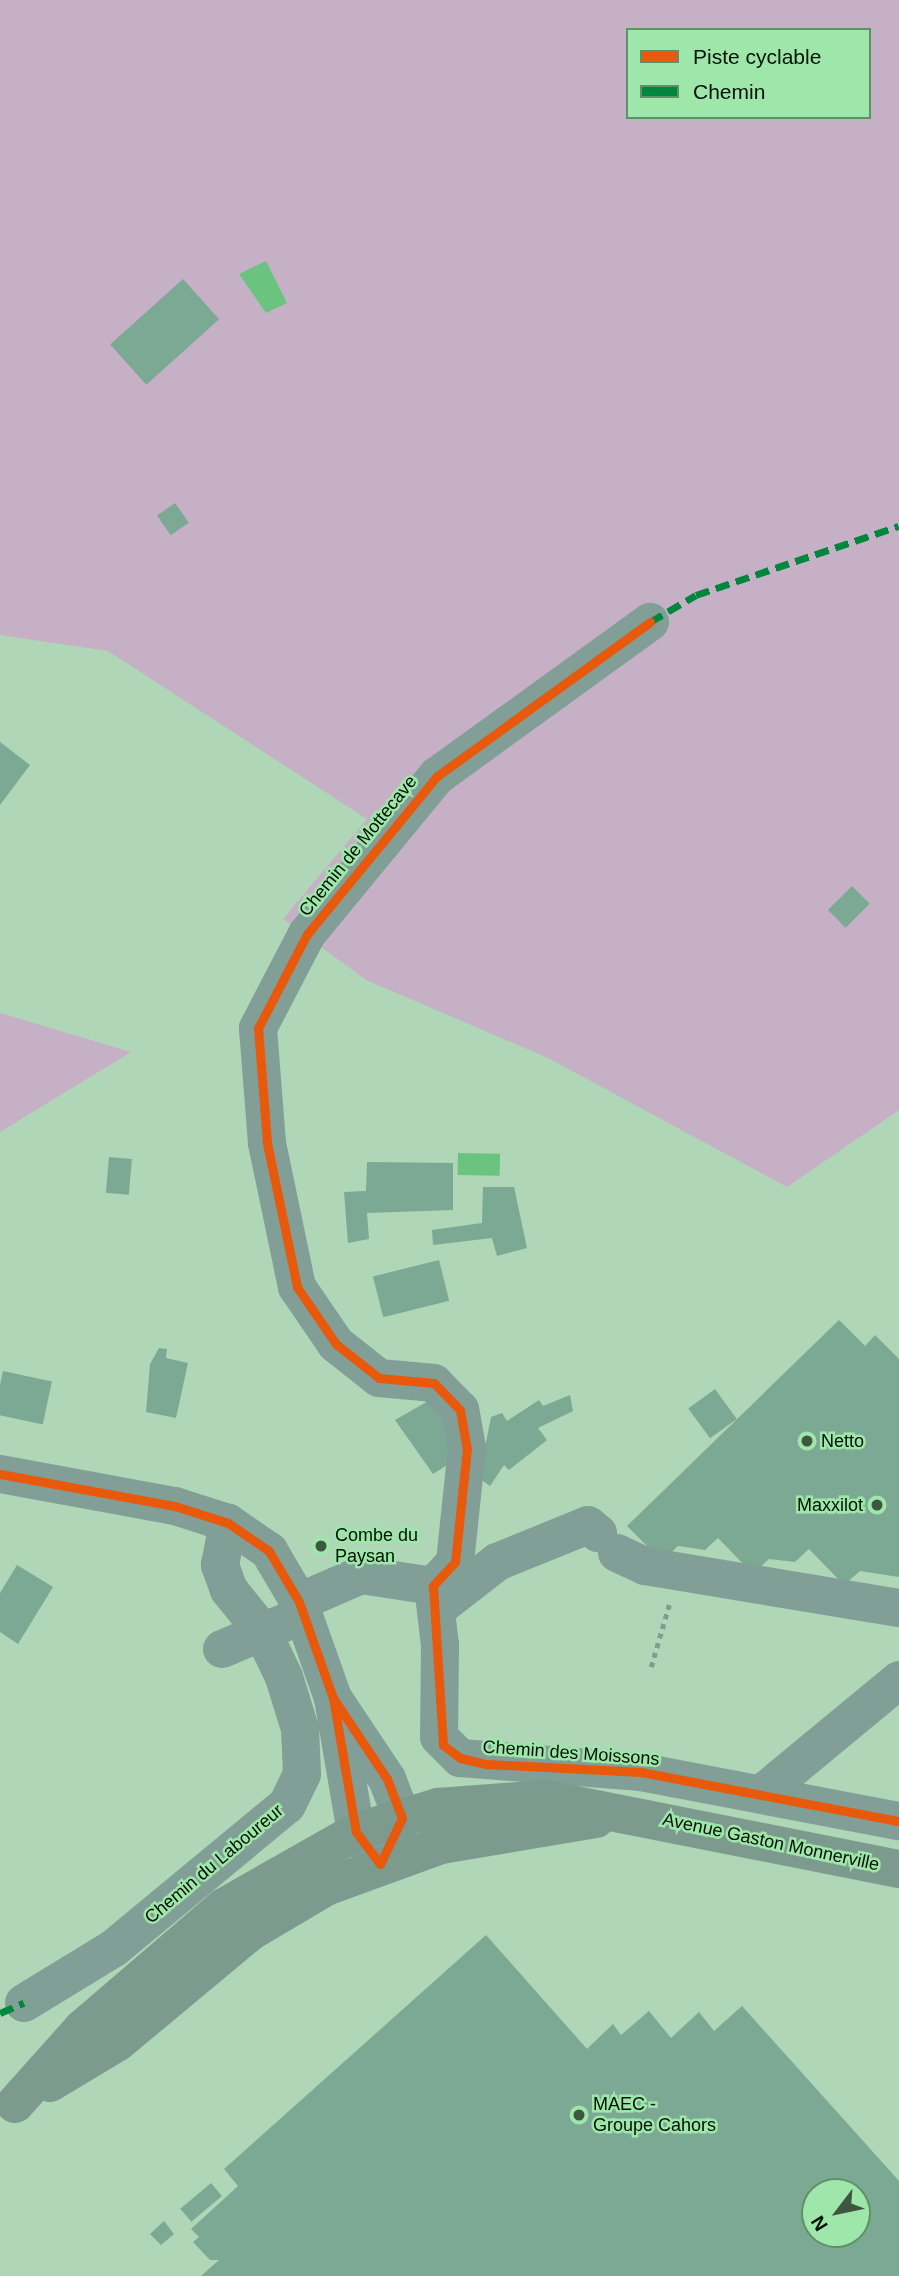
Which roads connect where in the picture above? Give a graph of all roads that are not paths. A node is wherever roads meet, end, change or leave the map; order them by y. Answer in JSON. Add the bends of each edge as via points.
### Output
{"nodes":[{"id":1,"x":650,"y":622,"type":"dead end"},
{"id":2,"x":0,"y":1474,"type":"edge"},
{"id":3,"x":228,"y":1523,"type":"junction"},
{"id":4,"x":435,"y":1597,"type":"junction"},
{"id":5,"x":301,"y":1608,"type":"junction"},
{"id":6,"x":899,"y":1608,"type":"edge"},
{"id":7,"x":262,"y":1631,"type":"junction"},
{"id":8,"x":222,"y":1649,"type":"dead end"},
{"id":9,"x":899,"y":1680,"type":"edge"},
{"id":10,"x":333,"y":1698,"type":"junction"},
{"id":11,"x":765,"y":1791,"type":"junction"},
{"id":12,"x":643,"y":1813,"type":"junction"},
{"id":13,"x":402,"y":1818,"type":"junction"},
{"id":14,"x":899,"y":1821,"type":"edge"},
{"id":15,"x":356,"y":1832,"type":"junction"},
{"id":16,"x":380,"y":1864,"type":"junction"},
{"id":17,"x":899,"y":1869,"type":"edge"},
{"id":18,"x":24,"y":2003,"type":"dead end"},
{"id":19,"x":7,"y":2109,"type":"edge"}],
"edges":[{"from":1,"to":4,"type":"street","name":"Chemin de Mottecave","via":[[436,776],[307,934],[258,1028],[267,1143],[297,1287],[336,1344],[379,1378],[433,1383],[460,1410],[467,1448],[455,1562]]},
{"from":2,"to":3,"type":"street","via":[[175,1506]]},
{"from":3,"to":5,"type":"street","via":[[269,1550]]},
{"from":3,"to":7,"type":"street","name":"Chemin du Laboureur","via":[[220,1565],[229,1590]]},
{"from":4,"to":5,"type":"street","via":[[361,1575]]},
{"from":4,"to":6,"type":"street","via":[[497,1562],[588,1525],[620,1551]]},
{"from":4,"to":11,"type":"street","name":"Chemin des Moissons","via":[[439,1737],[460,1758],[642,1772]]},
{"from":5,"to":7,"type":"street"},
{"from":5,"to":10,"type":"street"},
{"from":7,"to":8,"type":"street"},
{"from":7,"to":18,"type":"street","name":"Chemin du Laboureur","via":[[300,1729],[302,1774],[287,1805],[114,1948]]},
{"from":9,"to":11,"type":"street"},
{"from":10,"to":13,"type":"street","via":[[387,1780]]},
{"from":10,"to":15,"type":"street"},
{"from":11,"to":14,"type":"street","name":"Chemin des Moissons"},
{"from":12,"to":13,"type":"main road","name":"Avenue Gaston Monnerville","via":[[545,1799],[438,1807]]},
{"from":12,"to":16,"type":"main road","name":"Avenue Gaston Monnerville","via":[[516,1831]]},
{"from":12,"to":17,"type":"main road","name":"Avenue Gaston Monnerville"},
{"from":13,"to":15,"type":"main road","name":"Avenue Gaston Monnerville"},
{"from":13,"to":16,"type":"street"},
{"from":15,"to":16,"type":"street"},
{"from":15,"to":19,"type":"main road","name":"Avenue Gaston Monnerville","via":[[224,1907],[82,2029]]},
{"from":16,"to":19,"type":"main road","name":"Avenue Gaston Monnerville","via":[[250,1932],[118,2042]]}]}
